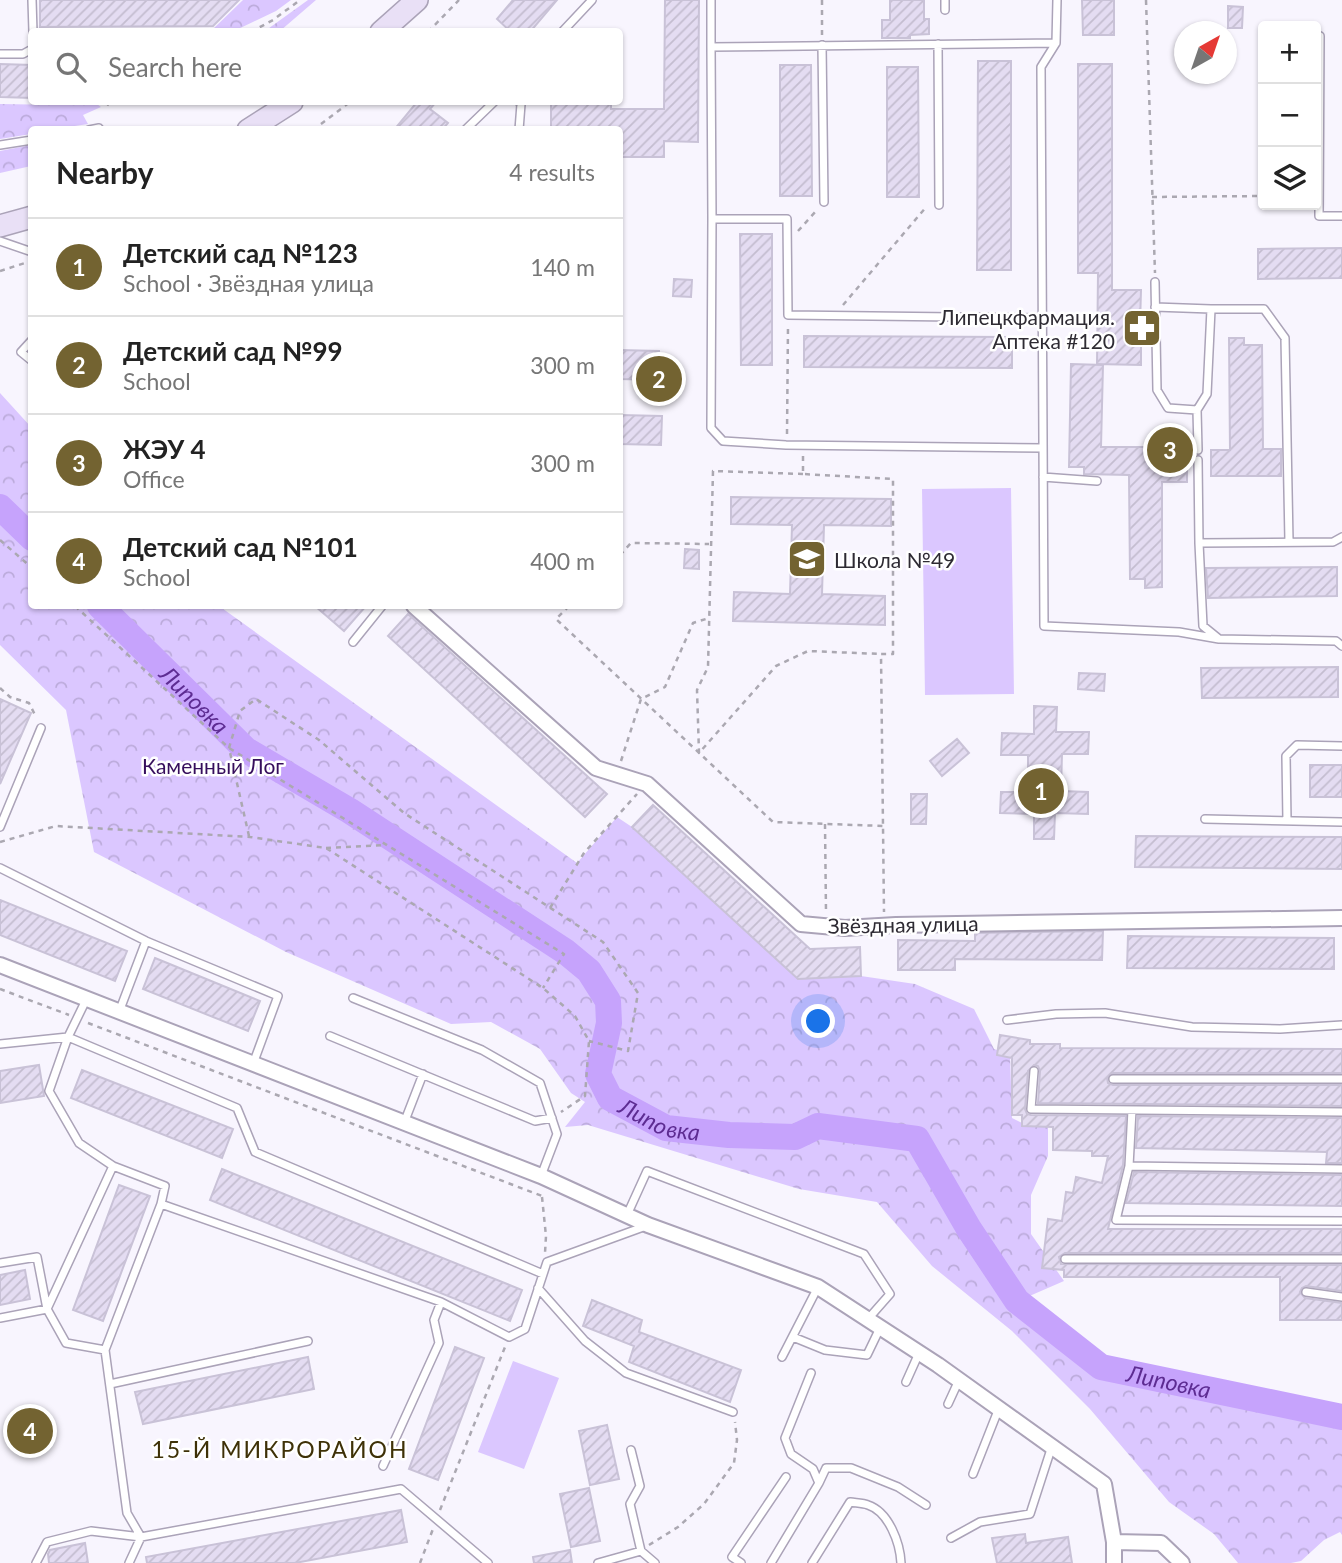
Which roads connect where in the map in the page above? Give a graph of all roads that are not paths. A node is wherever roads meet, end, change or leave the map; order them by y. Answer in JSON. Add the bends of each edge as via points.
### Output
{"nodes":[{"id":1,"x":32,"y":0,"type":"edge"},
{"id":2,"x":416,"y":0,"type":"edge"},
{"id":3,"x":592,"y":0,"type":"edge"},
{"id":4,"x":711,"y":0,"type":"edge"},
{"id":5,"x":945,"y":0,"type":"edge"},
{"id":6,"x":1057,"y":0,"type":"edge"},
{"id":7,"x":945,"y":10,"type":"dead end"},
{"id":8,"x":33,"y":28,"type":"edge"},
{"id":9,"x":385,"y":28,"type":"edge"},
{"id":10,"x":566,"y":28,"type":"edge"},
{"id":11,"x":1056,"y":43,"type":"junction"},
{"id":12,"x":937,"y":44,"type":"junction"},
{"id":13,"x":822,"y":46,"type":"junction"},
{"id":14,"x":711,"y":47,"type":"junction"},
{"id":15,"x":28,"y":51,"type":"edge"},
{"id":16,"x":0,"y":54,"type":"edge"},
{"id":17,"x":1320,"y":84,"type":"edge"},
{"id":18,"x":287,"y":105,"type":"edge"},
{"id":19,"x":491,"y":105,"type":"edge"},
{"id":20,"x":519,"y":105,"type":"edge"},
{"id":21,"x":254,"y":126,"type":"edge"},
{"id":22,"x":470,"y":126,"type":"edge"},
{"id":23,"x":519,"y":126,"type":"edge"},
{"id":24,"x":28,"y":141,"type":"edge"},
{"id":25,"x":0,"y":145,"type":"edge"},
{"id":26,"x":824,"y":202,"type":"road end"},
{"id":27,"x":939,"y":205,"type":"dead end"},
{"id":28,"x":1342,"y":216,"type":"edge"},
{"id":29,"x":28,"y":217,"type":"edge"},
{"id":30,"x":712,"y":219,"type":"junction"},
{"id":31,"x":0,"y":226,"type":"edge"},
{"id":32,"x":0,"y":241,"type":"edge"},
{"id":33,"x":28,"y":250,"type":"edge"},
{"id":34,"x":1155,"y":282,"type":"road end"},
{"id":35,"x":1155,"y":307,"type":"junction"},
{"id":36,"x":1211,"y":309,"type":"junction"},
{"id":37,"x":1041,"y":317,"type":"junction"},
{"id":38,"x":28,"y":344,"type":"edge"},
{"id":39,"x":28,"y":358,"type":"edge"},
{"id":40,"x":1197,"y":410,"type":"junction"},
{"id":41,"x":1042,"y":448,"type":"junction"},
{"id":42,"x":1198,"y":450,"type":"dead end"},
{"id":43,"x":1198,"y":460,"type":"dead end"},
{"id":44,"x":1043,"y":477,"type":"junction"},
{"id":45,"x":1097,"y":481,"type":"dead end"},
{"id":46,"x":1342,"y":537,"type":"edge"},
{"id":47,"x":1289,"y":541,"type":"junction"},
{"id":48,"x":1199,"y":543,"type":"junction"},
{"id":49,"x":377,"y":609,"type":"edge"},
{"id":50,"x":417,"y":609,"type":"edge"},
{"id":51,"x":1219,"y":639,"type":"junction"},
{"id":52,"x":353,"y":642,"type":"dead end"},
{"id":53,"x":1342,"y":646,"type":"edge"},
{"id":54,"x":41,"y":728,"type":"road end"},
{"id":55,"x":1342,"y":746,"type":"edge"},
{"id":56,"x":1205,"y":819,"type":"dead end"},
{"id":57,"x":1287,"y":821,"type":"junction"},
{"id":58,"x":1342,"y":822,"type":"edge"},
{"id":59,"x":0,"y":827,"type":"edge"},
{"id":60,"x":0,"y":868,"type":"edge"},
{"id":61,"x":1342,"y":918,"type":"edge"},
{"id":62,"x":146,"y":941,"type":"junction"},
{"id":63,"x":0,"y":965,"type":"edge"},
{"id":64,"x":353,"y":998,"type":"dead end"},
{"id":65,"x":86,"y":1000,"type":"junction"},
{"id":66,"x":119,"y":1012,"type":"junction"},
{"id":67,"x":1007,"y":1020,"type":"dead end"},
{"id":68,"x":1342,"y":1025,"type":"edge"},
{"id":69,"x":330,"y":1036,"type":"dead end"},
{"id":70,"x":68,"y":1037,"type":"junction"},
{"id":71,"x":0,"y":1044,"type":"edge"},
{"id":72,"x":253,"y":1064,"type":"junction"},
{"id":73,"x":1034,"y":1071,"type":"dead end"},
{"id":74,"x":423,"y":1074,"type":"junction"},
{"id":75,"x":1113,"y":1079,"type":"dead end"},
{"id":76,"x":1342,"y":1079,"type":"edge"},
{"id":77,"x":1132,"y":1110,"type":"junction"},
{"id":78,"x":1342,"y":1112,"type":"edge"},
{"id":79,"x":552,"y":1118,"type":"junction"},
{"id":80,"x":404,"y":1123,"type":"junction"},
{"id":81,"x":113,"y":1166,"type":"junction"},
{"id":82,"x":1129,"y":1166,"type":"junction"},
{"id":83,"x":1342,"y":1169,"type":"edge"},
{"id":84,"x":541,"y":1176,"type":"junction"},
{"id":85,"x":162,"y":1204,"type":"junction"},
{"id":86,"x":627,"y":1216,"type":"junction"},
{"id":87,"x":1342,"y":1221,"type":"edge"},
{"id":88,"x":649,"y":1225,"type":"junction"},
{"id":89,"x":1065,"y":1259,"type":"dead end"},
{"id":90,"x":1342,"y":1259,"type":"edge"},
{"id":91,"x":0,"y":1263,"type":"edge"},
{"id":92,"x":543,"y":1274,"type":"junction"},
{"id":93,"x":818,"y":1287,"type":"junction"},
{"id":94,"x":538,"y":1288,"type":"junction"},
{"id":95,"x":1306,"y":1292,"type":"dead end"},
{"id":96,"x":1342,"y":1297,"type":"edge"},
{"id":97,"x":441,"y":1302,"type":"junction"},
{"id":98,"x":47,"y":1309,"type":"junction"},
{"id":99,"x":0,"y":1318,"type":"edge"},
{"id":100,"x":868,"y":1319,"type":"junction"},
{"id":101,"x":881,"y":1328,"type":"junction"},
{"id":102,"x":793,"y":1337,"type":"junction"},
{"id":103,"x":308,"y":1341,"type":"dead end"},
{"id":104,"x":105,"y":1350,"type":"junction"},
{"id":105,"x":919,"y":1353,"type":"junction"},
{"id":106,"x":782,"y":1357,"type":"dead end"},
{"id":107,"x":811,"y":1373,"type":"dead end"},
{"id":108,"x":959,"y":1380,"type":"junction"},
{"id":109,"x":906,"y":1382,"type":"dead end"},
{"id":110,"x":110,"y":1384,"type":"junction"},
{"id":111,"x":948,"y":1404,"type":"dead end"},
{"id":112,"x":999,"y":1408,"type":"junction"},
{"id":113,"x":733,"y":1412,"type":"road end"},
{"id":114,"x":1052,"y":1446,"type":"junction"},
{"id":115,"x":631,"y":1450,"type":"dead end"},
{"id":116,"x":383,"y":1466,"type":"dead end"},
{"id":117,"x":973,"y":1474,"type":"dead end"},
{"id":118,"x":786,"y":1477,"type":"dead end"},
{"id":119,"x":819,"y":1483,"type":"junction"},
{"id":120,"x":926,"y":1504,"type":"dead end"},
{"id":121,"x":141,"y":1538,"type":"junction"},
{"id":122,"x":951,"y":1538,"type":"dead end"},
{"id":123,"x":1114,"y":1542,"type":"junction"},
{"id":124,"x":641,"y":1551,"type":"junction"},
{"id":125,"x":36,"y":1563,"type":"edge"},
{"id":126,"x":129,"y":1563,"type":"edge"},
{"id":127,"x":485,"y":1563,"type":"edge"},
{"id":128,"x":598,"y":1563,"type":"edge"},
{"id":129,"x":655,"y":1563,"type":"edge"},
{"id":130,"x":741,"y":1563,"type":"edge"},
{"id":131,"x":771,"y":1563,"type":"edge"},
{"id":132,"x":812,"y":1563,"type":"edge"},
{"id":133,"x":901,"y":1563,"type":"edge"},
{"id":134,"x":1114,"y":1563,"type":"edge"},
{"id":135,"x":1182,"y":1563,"type":"edge"}],
"edges":[{"from":1,"to":8,"type":"lane"},
{"from":2,"to":9,"type":"main road"},
{"from":3,"to":10,"type":"lane"},
{"from":4,"to":14,"type":"lane"},
{"from":5,"to":7,"type":"lane"},
{"from":6,"to":11,"type":"lane"},
{"from":11,"to":12,"type":"lane"},
{"from":11,"to":37,"type":"lane","via":[[1041,67]]},
{"from":12,"to":13,"type":"lane"},
{"from":12,"to":27,"type":"lane"},
{"from":13,"to":14,"type":"lane"},
{"from":13,"to":26,"type":"lane"},
{"from":14,"to":30,"type":"lane"},
{"from":15,"to":16,"type":"lane"},
{"from":17,"to":28,"type":"lane","via":[[1319,216]]},
{"from":18,"to":21,"type":"main road"},
{"from":19,"to":22,"type":"lane"},
{"from":20,"to":23,"type":"lane"},
{"from":24,"to":25,"type":"lane"},
{"from":29,"to":31,"type":"main road"},
{"from":30,"to":37,"type":"lane","via":[[787,219],[788,315]]},
{"from":30,"to":41,"type":"lane","via":[[711,428],[723,441]]},
{"from":32,"to":33,"type":"lane"},
{"from":34,"to":35,"type":"lane"},
{"from":35,"to":36,"type":"lane"},
{"from":35,"to":40,"type":"lane","via":[[1157,390],[1168,408]]},
{"from":36,"to":40,"type":"lane","via":[[1207,394]]},
{"from":36,"to":47,"type":"lane","via":[[1264,309],[1285,338]]},
{"from":37,"to":41,"type":"lane"},
{"from":38,"to":39,"type":"lane","via":[[21,352]]},
{"from":40,"to":42,"type":"lane"},
{"from":41,"to":44,"type":"lane"},
{"from":43,"to":48,"type":"lane"},
{"from":44,"to":45,"type":"lane"},
{"from":44,"to":51,"type":"lane","via":[[1044,626],[1179,632]]},
{"from":46,"to":47,"type":"lane","via":[[1333,542]]},
{"from":47,"to":48,"type":"lane"},
{"from":48,"to":51,"type":"lane","via":[[1203,626]]},
{"from":49,"to":52,"type":"lane"},
{"from":50,"to":61,"type":"street","name":"Звёздная улица","via":[[596,768],[646,784],[801,924],[845,929]]},
{"from":51,"to":53,"type":"lane","via":[[1336,640]]},
{"from":54,"to":59,"type":"lane"},
{"from":55,"to":57,"type":"lane","via":[[1297,745],[1286,756]]},
{"from":56,"to":57,"type":"lane"},
{"from":57,"to":58,"type":"lane"},
{"from":60,"to":62,"type":"lane"},
{"from":62,"to":66,"type":"lane"},
{"from":62,"to":72,"type":"lane","via":[[278,996]]},
{"from":63,"to":65,"type":"street"},
{"from":64,"to":79,"type":"lane","via":[[482,1050],[541,1083]]},
{"from":65,"to":66,"type":"street"},
{"from":65,"to":70,"type":"lane"},
{"from":66,"to":72,"type":"street"},
{"from":67,"to":68,"type":"lane","via":[[1105,1013],[1192,1027]]},
{"from":69,"to":74,"type":"lane"},
{"from":70,"to":71,"type":"lane"},
{"from":70,"to":81,"type":"lane","via":[[49,1091],[79,1143]]},
{"from":70,"to":92,"type":"lane","via":[[237,1108],[256,1152]]},
{"from":72,"to":80,"type":"street"},
{"from":73,"to":77,"type":"lane","via":[[1031,1109]]},
{"from":74,"to":79,"type":"lane","via":[[535,1121]]},
{"from":74,"to":80,"type":"lane"},
{"from":75,"to":76,"type":"lane"},
{"from":77,"to":78,"type":"lane"},
{"from":77,"to":82,"type":"lane"},
{"from":79,"to":84,"type":"lane","via":[[557,1134]]},
{"from":80,"to":84,"type":"street"},
{"from":81,"to":85,"type":"lane","via":[[165,1186]]},
{"from":81,"to":98,"type":"lane"},
{"from":82,"to":83,"type":"lane"},
{"from":82,"to":87,"type":"lane","via":[[1116,1220]]},
{"from":84,"to":86,"type":"street"},
{"from":85,"to":97,"type":"lane"},
{"from":85,"to":104,"type":"lane"},
{"from":86,"to":88,"type":"street"},
{"from":86,"to":100,"type":"lane","via":[[647,1171],[864,1254],[890,1294]]},
{"from":88,"to":92,"type":"lane","via":[[547,1262]]},
{"from":88,"to":93,"type":"street"},
{"from":89,"to":90,"type":"lane"},
{"from":91,"to":98,"type":"lane","via":[[37,1257]]},
{"from":92,"to":94,"type":"lane"},
{"from":93,"to":100,"type":"street"},
{"from":93,"to":102,"type":"lane"},
{"from":94,"to":97,"type":"lane","via":[[525,1329],[509,1337]]},
{"from":94,"to":113,"type":"lane","via":[[585,1341],[625,1373]]},
{"from":95,"to":96,"type":"lane"},
{"from":97,"to":116,"type":"lane","via":[[434,1321],[439,1343]]},
{"from":98,"to":99,"type":"lane"},
{"from":98,"to":104,"type":"lane","via":[[66,1343]]},
{"from":100,"to":101,"type":"street"},
{"from":101,"to":102,"type":"lane","via":[[867,1355],[825,1350]]},
{"from":101,"to":105,"type":"street"},
{"from":102,"to":106,"type":"lane"},
{"from":103,"to":110,"type":"lane"},
{"from":104,"to":110,"type":"lane"},
{"from":105,"to":108,"type":"street"},
{"from":105,"to":109,"type":"lane"},
{"from":107,"to":119,"type":"lane","via":[[785,1438],[791,1454],[813,1469]]},
{"from":108,"to":111,"type":"lane"},
{"from":108,"to":112,"type":"street"},
{"from":110,"to":121,"type":"lane","via":[[127,1513]]},
{"from":112,"to":114,"type":"street"},
{"from":112,"to":117,"type":"lane"},
{"from":114,"to":122,"type":"lane","via":[[1030,1514],[980,1522]]},
{"from":114,"to":123,"type":"street","via":[[1104,1484]]},
{"from":115,"to":124,"type":"lane","via":[[640,1486],[630,1504]]},
{"from":118,"to":130,"type":"lane","via":[[732,1557]]},
{"from":119,"to":120,"type":"lane","via":[[826,1468],[851,1468]]},
{"from":119,"to":131,"type":"lane"},
{"from":121,"to":125,"type":"lane","via":[[90,1531],[47,1542]]},
{"from":121,"to":126,"type":"lane"},
{"from":121,"to":127,"type":"lane","via":[[401,1489]]},
{"from":123,"to":134,"type":"street"},
{"from":123,"to":135,"type":"street","via":[[1161,1543]]},
{"from":124,"to":128,"type":"lane"},
{"from":124,"to":129,"type":"lane"},
{"from":132,"to":133,"type":"lane","via":[[850,1502],[870,1505],[886,1519]]}]}
